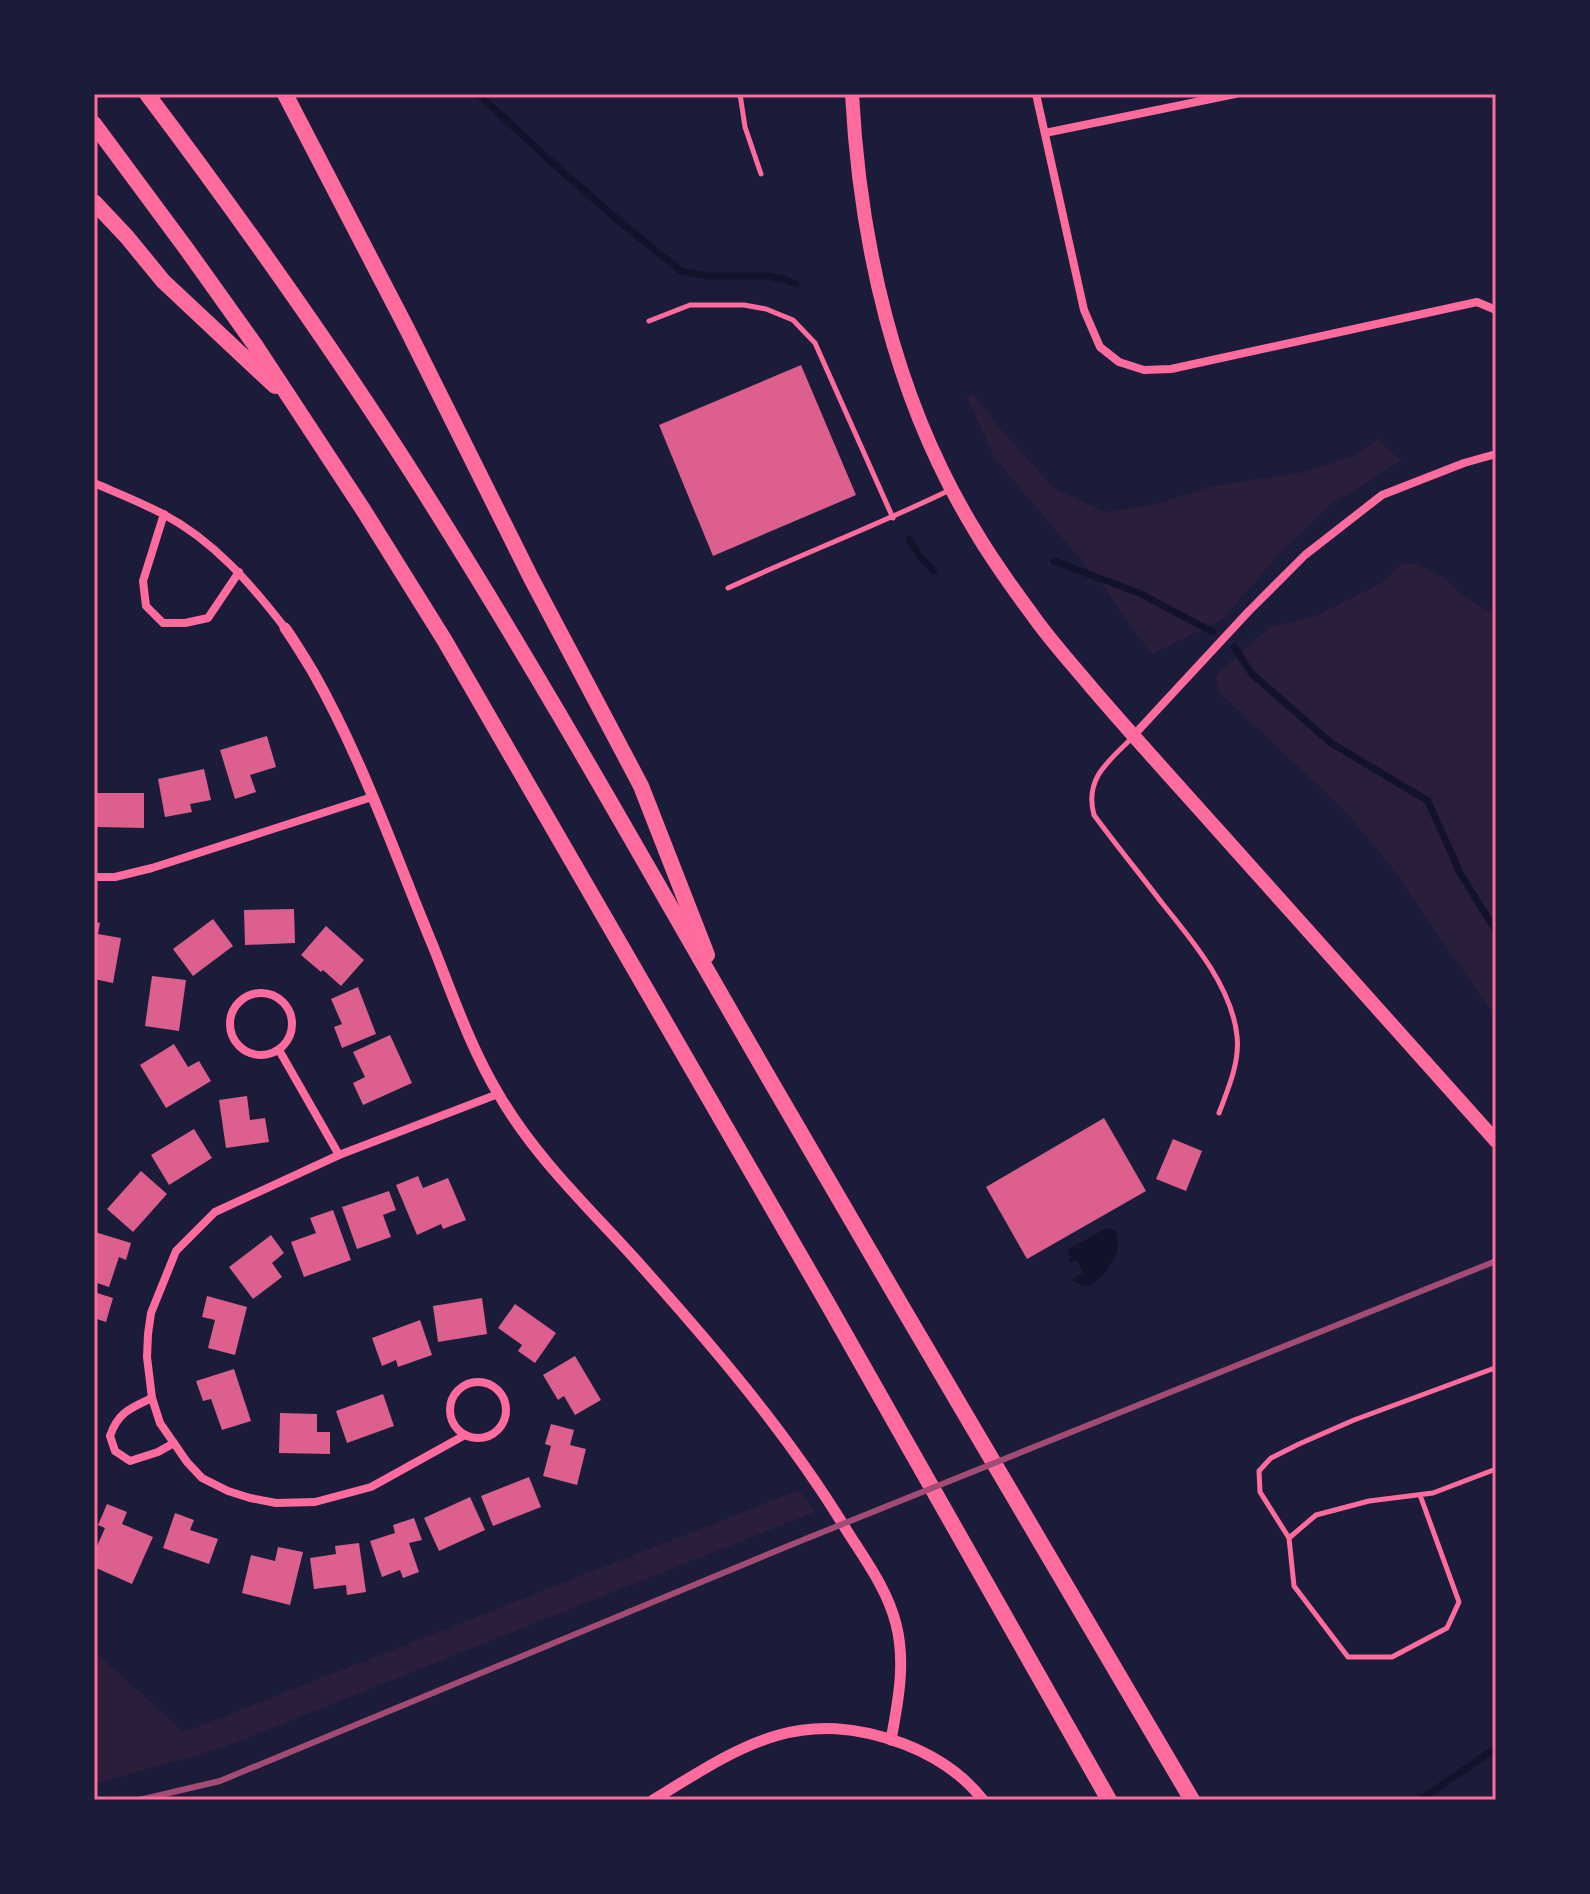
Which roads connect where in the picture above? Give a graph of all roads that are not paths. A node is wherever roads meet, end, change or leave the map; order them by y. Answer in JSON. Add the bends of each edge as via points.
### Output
{"nodes":[{"id":1,"x":147,"y":94,"type":"edge"},
{"id":2,"x":285,"y":94,"type":"edge"},
{"id":3,"x":740,"y":94,"type":"edge"},
{"id":4,"x":852,"y":94,"type":"edge"},
{"id":5,"x":1036,"y":94,"type":"edge"},
{"id":6,"x":1235,"y":94,"type":"edge"},
{"id":7,"x":94,"y":124,"type":"edge"},
{"id":8,"x":1045,"y":133,"type":"junction"},
{"id":9,"x":761,"y":174,"type":"dead end"},
{"id":10,"x":94,"y":202,"type":"edge"},
{"id":11,"x":1496,"y":310,"type":"edge"},
{"id":12,"x":649,"y":321,"type":"dead end"},
{"id":13,"x":297,"y":407,"type":"junction"},
{"id":14,"x":1496,"y":454,"type":"edge"},
{"id":15,"x":94,"y":483,"type":"edge"},
{"id":16,"x":952,"y":489,"type":"junction"},
{"id":17,"x":164,"y":514,"type":"junction"},
{"id":18,"x":893,"y":518,"type":"junction"},
{"id":19,"x":239,"y":572,"type":"junction"},
{"id":20,"x":728,"y":588,"type":"dead end"},
{"id":21,"x":285,"y":628,"type":"joint"},
{"id":22,"x":1133,"y":736,"type":"junction"},
{"id":23,"x":372,"y":797,"type":"junction"},
{"id":24,"x":94,"y":877,"type":"edge"},
{"id":25,"x":726,"y":1005,"type":"junction"},
{"id":26,"x":279,"y":1050,"type":"junction"},
{"id":27,"x":498,"y":1094,"type":"junction"},
{"id":28,"x":1219,"y":1113,"type":"dead end"},
{"id":29,"x":1496,"y":1141,"type":"edge"},
{"id":30,"x":339,"y":1155,"type":"junction"},
{"id":31,"x":1496,"y":1370,"type":"edge"},
{"id":32,"x":152,"y":1398,"type":"junction"},
{"id":33,"x":465,"y":1435,"type":"junction"},
{"id":34,"x":174,"y":1443,"type":"junction"},
{"id":35,"x":1496,"y":1469,"type":"edge"},
{"id":36,"x":1420,"y":1495,"type":"junction"},
{"id":37,"x":1289,"y":1538,"type":"junction"},
{"id":38,"x":891,"y":1740,"type":"junction"},
{"id":39,"x":653,"y":1800,"type":"edge"},
{"id":40,"x":983,"y":1800,"type":"edge"},
{"id":41,"x":1109,"y":1800,"type":"edge"},
{"id":42,"x":1192,"y":1800,"type":"edge"}],
"edges":[{"from":1,"to":25,"type":"highway","via":[[296,298],[423,489]]},
{"from":2,"to":25,"type":"highway","via":[[641,786]]},
{"from":3,"to":9,"type":"lane"},
{"from":4,"to":16,"type":"main road","via":[[875,275],[928,439]]},
{"from":5,"to":8,"type":"street"},
{"from":6,"to":8,"type":"street"},
{"from":7,"to":13,"type":"highway"},
{"from":8,"to":11,"type":"street","via":[[1084,310],[1100,347],[1119,362],[1144,370],[1171,369],[1477,302]]},
{"from":10,"to":13,"type":"highway","via":[[163,281]]},
{"from":12,"to":18,"type":"lane","via":[[690,305],[744,305],[793,320],[815,343]]},
{"from":13,"to":41,"type":"highway","via":[[531,787]]},
{"from":14,"to":22,"type":"street","via":[[1382,495],[1305,555]]},
{"from":15,"to":17,"type":"street"},
{"from":16,"to":18,"type":"lane"},
{"from":16,"to":22,"type":"main road","via":[[1033,616]]},
{"from":17,"to":19,"type":"street"},
{"from":17,"to":19,"type":"street","via":[[143,581],[146,606],[163,623],[208,618]]},
{"from":18,"to":20,"type":"lane"},
{"from":19,"to":21,"type":"street"},
{"from":21,"to":23,"type":"street","via":[[342,727]]},
{"from":22,"to":28,"type":"lane","via":[[1094,781],[1091,803],[1094,815],[1196,946],[1223,992],[1237,1037],[1234,1069]]},
{"from":22,"to":29,"type":"main road"},
{"from":23,"to":24,"type":"street","via":[[152,868]]},
{"from":23,"to":27,"type":"street","via":[[462,1020]]},
{"from":25,"to":42,"type":"highway"},
{"from":26,"to":26,"type":"street","via":[[258,1055],[239,1047],[230,1028],[242,999],[262,993],[287,1007],[290,1034]]},
{"from":26,"to":30,"type":"street"},
{"from":27,"to":30,"type":"street"},
{"from":27,"to":38,"type":"street","via":[[551,1168],[731,1368],[801,1462],[886,1595],[901,1647]]},
{"from":30,"to":32,"type":"street","via":[[215,1212],[176,1251],[151,1313],[147,1357]]},
{"from":31,"to":37,"type":"lane","via":[[1354,1420],[1271,1458],[1259,1471],[1260,1492]]},
{"from":32,"to":34,"type":"street"},
{"from":32,"to":34,"type":"street","via":[[120,1416],[110,1436],[115,1451],[130,1461]]},
{"from":33,"to":33,"type":"street","via":[[484,1438],[500,1428],[506,1409],[493,1386],[467,1384],[454,1396],[450,1413]]},
{"from":33,"to":34,"type":"street","via":[[371,1487],[315,1502],[276,1503],[228,1491],[202,1478]]},
{"from":35,"to":36,"type":"lane"},
{"from":36,"to":37,"type":"lane","via":[[1316,1515]]},
{"from":36,"to":37,"type":"lane","via":[[1459,1602],[1447,1628],[1392,1657],[1348,1657],[1294,1586]]},
{"from":38,"to":39,"type":"street","via":[[846,1729],[797,1730],[769,1737]]},
{"from":38,"to":40,"type":"street","via":[[942,1762]]}]}
